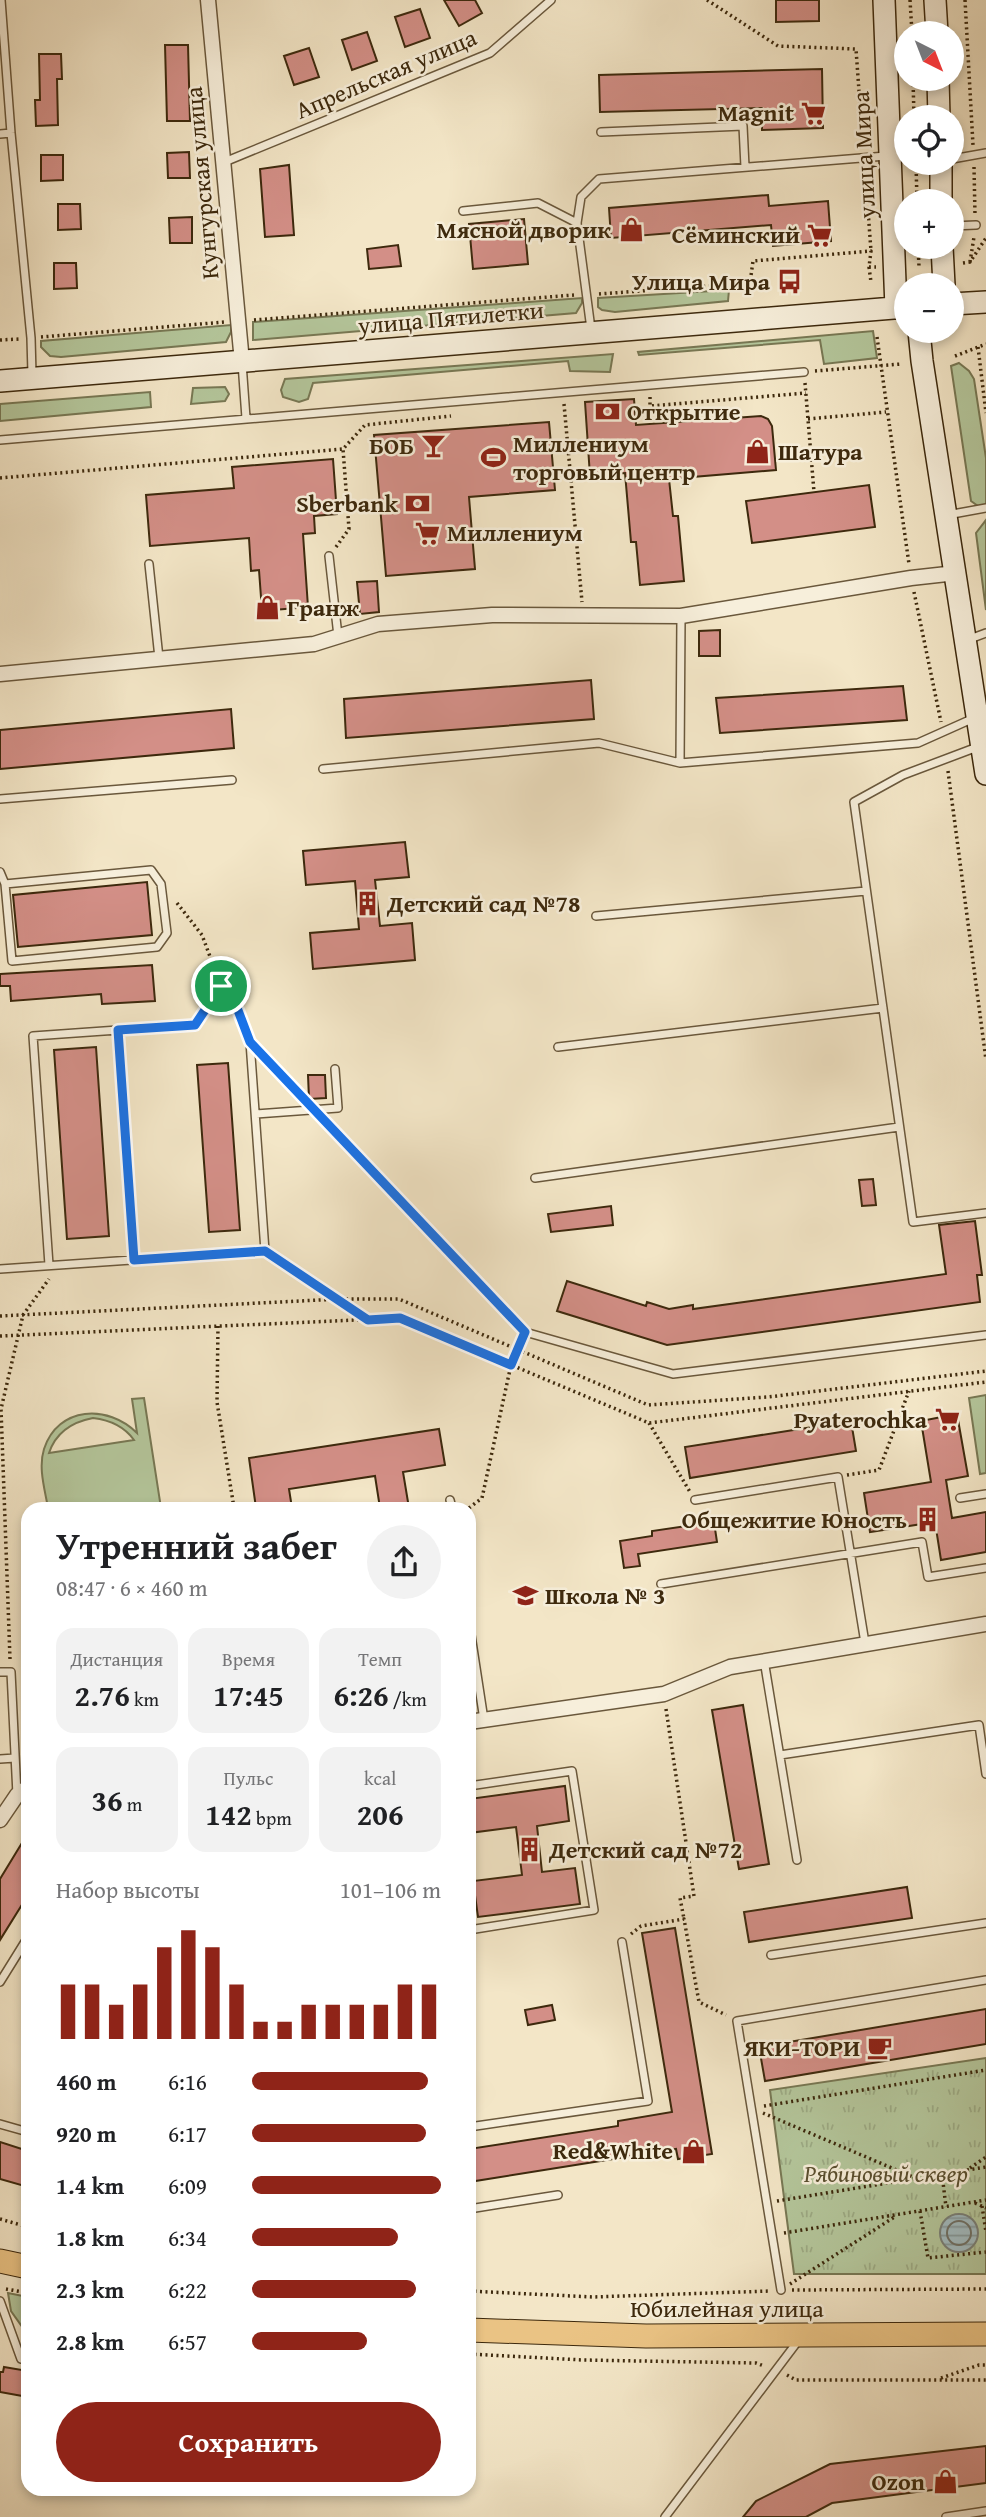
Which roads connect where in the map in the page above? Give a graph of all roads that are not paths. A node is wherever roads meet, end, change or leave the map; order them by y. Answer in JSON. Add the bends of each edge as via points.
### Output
{"nodes":[{"id":1,"x":1,"y":0,"type":"edge"},
{"id":2,"x":208,"y":0,"type":"edge"},
{"id":3,"x":551,"y":0,"type":"edge"},
{"id":4,"x":884,"y":0,"type":"edge"},
{"id":5,"x":936,"y":0,"type":"edge"},
{"id":6,"x":937,"y":21,"type":"edge"},
{"id":7,"x":601,"y":132,"type":"dead end"},
{"id":8,"x":10,"y":133,"type":"junction"},
{"id":9,"x":0,"y":134,"type":"edge"},
{"id":10,"x":986,"y":153,"type":"edge"},
{"id":11,"x":890,"y":155,"type":"junction"},
{"id":12,"x":964,"y":157,"type":"edge"},
{"id":13,"x":222,"y":163,"type":"junction"},
{"id":14,"x":745,"y":167,"type":"junction"},
{"id":15,"x":895,"y":189,"type":"edge"},
{"id":16,"x":463,"y":211,"type":"dead end"},
{"id":17,"x":576,"y":223,"type":"junction"},
{"id":18,"x":976,"y":225,"type":"road end"},
{"id":19,"x":964,"y":226,"type":"edge"},
{"id":20,"x":986,"y":302,"type":"edge"},
{"id":21,"x":964,"y":303,"type":"edge"},
{"id":22,"x":894,"y":309,"type":"edge"},
{"id":23,"x":591,"y":333,"type":"junction"},
{"id":24,"x":920,"y":343,"type":"edge"},
{"id":25,"x":242,"y":362,"type":"junction"},
{"id":26,"x":804,"y":372,"type":"road end"},
{"id":27,"x":32,"y":379,"type":"junction"},
{"id":28,"x":0,"y":382,"type":"edge"},
{"id":29,"x":247,"y":418,"type":"junction"},
{"id":30,"x":0,"y":440,"type":"edge"},
{"id":31,"x":986,"y":508,"type":"edge"},
{"id":32,"x":946,"y":515,"type":"junction"},
{"id":33,"x":329,"y":556,"type":"road end"},
{"id":34,"x":149,"y":564,"type":"dead end"},
{"id":35,"x":956,"y":573,"type":"junction"},
{"id":36,"x":681,"y":616,"type":"junction"},
{"id":37,"x":338,"y":637,"type":"junction"},
{"id":38,"x":976,"y":637,"type":"edge"},
{"id":39,"x":159,"y":659,"type":"junction"},
{"id":40,"x":0,"y":674,"type":"edge"},
{"id":41,"x":978,"y":716,"type":"junction"},
{"id":42,"x":984,"y":745,"type":"edge"},
{"id":43,"x":680,"y":763,"type":"junction"},
{"id":44,"x":323,"y":769,"type":"dead end"},
{"id":45,"x":986,"y":774,"type":"edge"},
{"id":46,"x":232,"y":780,"type":"dead end"},
{"id":47,"x":0,"y":799,"type":"edge"},
{"id":48,"x":0,"y":872,"type":"edge"},
{"id":49,"x":5,"y":884,"type":"junction"},
{"id":50,"x":866,"y":891,"type":"junction"},
{"id":51,"x":596,"y":916,"type":"dead end"},
{"id":52,"x":883,"y":1008,"type":"junction"},
{"id":53,"x":250,"y":1042,"type":"road end"},
{"id":54,"x":558,"y":1047,"type":"dead end"},
{"id":55,"x":335,"y":1069,"type":"dead end"},
{"id":56,"x":256,"y":1114,"type":"junction"},
{"id":57,"x":900,"y":1127,"type":"junction"},
{"id":58,"x":536,"y":1178,"type":"dead end"},
{"id":59,"x":986,"y":1213,"type":"edge"},
{"id":60,"x":134,"y":1260,"type":"junction"},
{"id":61,"x":49,"y":1265,"type":"junction"},
{"id":62,"x":0,"y":1269,"type":"edge"},
{"id":63,"x":525,"y":1332,"type":"road end"},
{"id":64,"x":986,"y":1335,"type":"edge"},
{"id":65,"x":986,"y":1494,"type":"edge"},
{"id":66,"x":960,"y":1499,"type":"dead end"},
{"id":67,"x":695,"y":1500,"type":"road end"},
{"id":68,"x":851,"y":1554,"type":"junction"},
{"id":69,"x":986,"y":1568,"type":"edge"},
{"id":70,"x":661,"y":1584,"type":"dead end"},
{"id":71,"x":986,"y":1624,"type":"edge"},
{"id":72,"x":865,"y":1643,"type":"junction"},
{"id":73,"x":764,"y":1660,"type":"junction"},
{"id":74,"x":0,"y":1672,"type":"edge"},
{"id":75,"x":476,"y":1721,"type":"edge"},
{"id":76,"x":780,"y":1755,"type":"junction"},
{"id":77,"x":15,"y":1758,"type":"junction"},
{"id":78,"x":0,"y":1759,"type":"edge"},
{"id":79,"x":986,"y":1774,"type":"edge"},
{"id":80,"x":476,"y":1785,"type":"edge"},
{"id":81,"x":21,"y":1786,"type":"edge"},
{"id":82,"x":21,"y":1792,"type":"edge"},
{"id":83,"x":0,"y":1820,"type":"edge"},
{"id":84,"x":797,"y":1860,"type":"dead end"},
{"id":85,"x":986,"y":1923,"type":"edge"},
{"id":86,"x":476,"y":1929,"type":"edge"},
{"id":87,"x":622,"y":1942,"type":"road end"},
{"id":88,"x":21,"y":1948,"type":"edge"},
{"id":89,"x":771,"y":1955,"type":"dead end"},
{"id":90,"x":986,"y":1980,"type":"edge"},
{"id":91,"x":0,"y":1982,"type":"edge"},
{"id":92,"x":0,"y":2124,"type":"edge"},
{"id":93,"x":476,"y":2126,"type":"edge"},
{"id":94,"x":21,"y":2130,"type":"edge"},
{"id":95,"x":558,"y":2195,"type":"dead end"},
{"id":96,"x":476,"y":2207,"type":"edge"},
{"id":97,"x":0,"y":2261,"type":"edge"},
{"id":98,"x":21,"y":2266,"type":"edge"},
{"id":99,"x":781,"y":2290,"type":"road end"},
{"id":100,"x":0,"y":2301,"type":"edge"},
{"id":101,"x":476,"y":2330,"type":"edge"},
{"id":102,"x":986,"y":2334,"type":"edge"},
{"id":103,"x":802,"y":2335,"type":"junction"},
{"id":104,"x":21,"y":2359,"type":"edge"},
{"id":105,"x":986,"y":2511,"type":"edge"},
{"id":106,"x":665,"y":2517,"type":"edge"},
{"id":107,"x":946,"y":2517,"type":"edge"}],
"edges":[{"from":1,"to":8,"type":"lane"},
{"from":2,"to":13,"type":"street","name":"Кунгурская улица"},
{"from":3,"to":13,"type":"lane","name":"Апрельская улица","via":[[490,53]]},
{"from":4,"to":11,"type":"main road","name":"улица Мира"},
{"from":5,"to":6,"type":"main road"},
{"from":7,"to":14,"type":"lane","via":[[743,126]]},
{"from":8,"to":9,"type":"lane"},
{"from":8,"to":27,"type":"lane"},
{"from":10,"to":12,"type":"lane"},
{"from":11,"to":14,"type":"lane"},
{"from":11,"to":15,"type":"main road","name":"улица Мира"},
{"from":13,"to":25,"type":"street","name":"Кунгурская улица"},
{"from":14,"to":17,"type":"lane","via":[[599,179],[581,197]]},
{"from":16,"to":17,"type":"lane","via":[[538,203]]},
{"from":17,"to":23,"type":"lane"},
{"from":18,"to":19,"type":"lane"},
{"from":20,"to":21,"type":"main road"},
{"from":22,"to":23,"type":"main road","name":"улица Пятилетки"},
{"from":23,"to":25,"type":"main road","name":"улица Пятилетки"},
{"from":24,"to":32,"type":"main road"},
{"from":25,"to":27,"type":"main road","name":"улица Пятилетки"},
{"from":25,"to":29,"type":"lane"},
{"from":26,"to":29,"type":"lane"},
{"from":27,"to":28,"type":"main road","name":"улица Пятилетки"},
{"from":29,"to":30,"type":"lane"},
{"from":31,"to":32,"type":"lane"},
{"from":32,"to":35,"type":"main road"},
{"from":33,"to":37,"type":"lane"},
{"from":34,"to":39,"type":"lane"},
{"from":35,"to":36,"type":"street"},
{"from":35,"to":38,"type":"main road"},
{"from":36,"to":37,"type":"street","via":[[492,615],[378,624]]},
{"from":36,"to":43,"type":"lane"},
{"from":37,"to":39,"type":"street","via":[[314,644]]},
{"from":38,"to":41,"type":"main road"},
{"from":39,"to":40,"type":"street"},
{"from":41,"to":42,"type":"main road"},
{"from":41,"to":43,"type":"lane","via":[[918,743]]},
{"from":42,"to":45,"type":"main road"},
{"from":42,"to":50,"type":"lane","via":[[903,775],[854,802]]},
{"from":43,"to":44,"type":"lane","via":[[599,743]]},
{"from":46,"to":47,"type":"lane"},
{"from":48,"to":49,"type":"lane"},
{"from":49,"to":49,"type":"lane","via":[[151,870],[161,884],[167,933],[157,947],[12,961]]},
{"from":50,"to":51,"type":"lane"},
{"from":50,"to":52,"type":"lane"},
{"from":52,"to":54,"type":"lane"},
{"from":52,"to":57,"type":"lane"},
{"from":53,"to":56,"type":"lane"},
{"from":55,"to":56,"type":"lane","via":[[338,1108]]},
{"from":56,"to":60,"type":"lane","via":[[265,1251]]},
{"from":57,"to":58,"type":"lane"},
{"from":57,"to":59,"type":"lane","via":[[913,1222]]},
{"from":60,"to":61,"type":"lane"},
{"from":60,"to":61,"type":"lane","via":[[118,1030],[33,1036]]},
{"from":61,"to":62,"type":"lane"},
{"from":63,"to":64,"type":"lane","via":[[673,1374]]},
{"from":65,"to":66,"type":"lane"},
{"from":67,"to":68,"type":"lane","via":[[838,1476]]},
{"from":68,"to":69,"type":"lane","via":[[922,1542],[928,1577]]},
{"from":68,"to":70,"type":"lane"},
{"from":68,"to":72,"type":"lane"},
{"from":71,"to":72,"type":"street"},
{"from":72,"to":73,"type":"street"},
{"from":73,"to":75,"type":"street","via":[[730,1667],[664,1694]]},
{"from":73,"to":76,"type":"lane"},
{"from":74,"to":77,"type":"lane","via":[[11,1672]]},
{"from":76,"to":79,"type":"lane","via":[[979,1724]]},
{"from":76,"to":84,"type":"lane"},
{"from":77,"to":78,"type":"lane"},
{"from":77,"to":81,"type":"lane"},
{"from":80,"to":86,"type":"lane","via":[[572,1771],[594,1910]]},
{"from":82,"to":83,"type":"street"},
{"from":85,"to":89,"type":"lane"},
{"from":87,"to":93,"type":"lane","via":[[648,2101]]},
{"from":88,"to":91,"type":"lane"},
{"from":90,"to":99,"type":"lane","via":[[737,2021]]},
{"from":92,"to":94,"type":"lane"},
{"from":95,"to":96,"type":"lane"},
{"from":97,"to":98,"type":"main road"},
{"from":100,"to":104,"type":"lane"},
{"from":101,"to":103,"type":"main road","name":"Юбилейная улица"},
{"from":102,"to":103,"type":"main road","name":"Юбилейная улица"},
{"from":103,"to":106,"type":"lane"},
{"from":105,"to":107,"type":"lane"}]}
